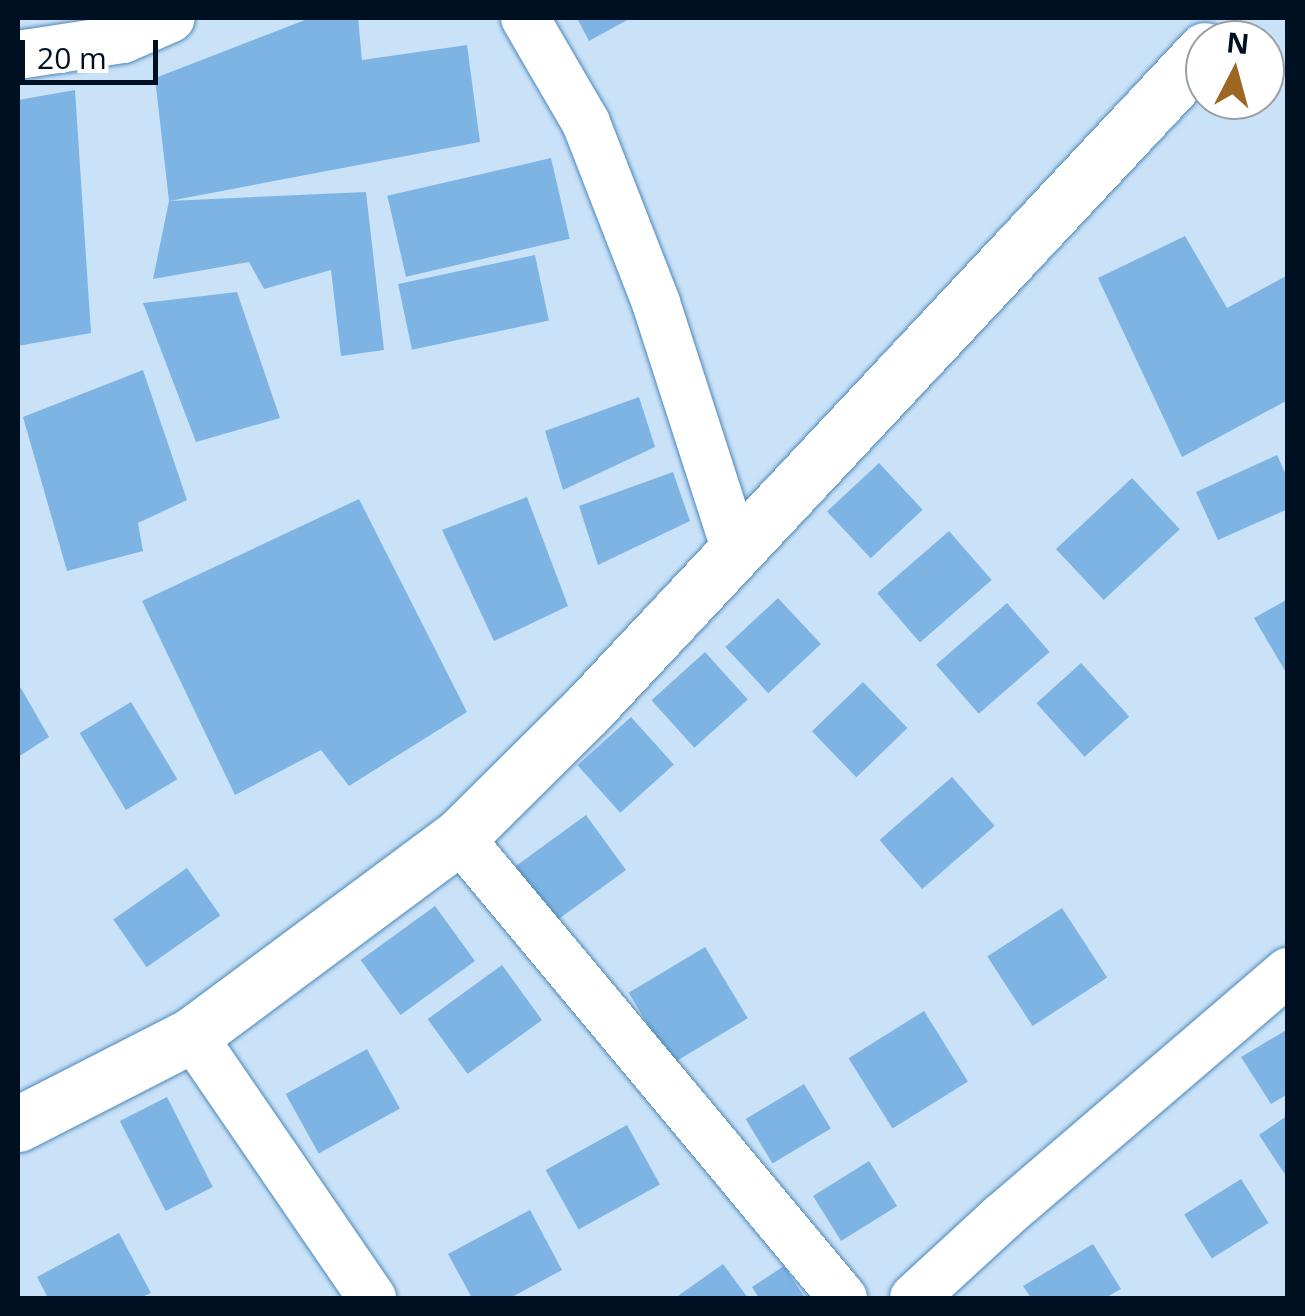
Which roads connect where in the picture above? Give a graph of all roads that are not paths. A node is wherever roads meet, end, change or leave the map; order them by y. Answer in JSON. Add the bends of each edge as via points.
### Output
{"nodes":[{"id":1,"x":172,"y":18,"type":"edge"},
{"id":2,"x":525,"y":18,"type":"edge"},
{"id":3,"x":18,"y":55,"type":"edge"},
{"id":4,"x":1185,"y":71,"type":"edge"},
{"id":5,"x":736,"y":550,"type":"junction"},
{"id":6,"x":459,"y":837,"type":"junction"},
{"id":7,"x":1288,"y":972,"type":"edge"},
{"id":8,"x":192,"y":1035,"type":"junction"},
{"id":9,"x":18,"y":1124,"type":"edge"},
{"id":10,"x":372,"y":1298,"type":"edge"},
{"id":11,"x":843,"y":1298,"type":"edge"},
{"id":12,"x":914,"y":1298,"type":"edge"}],
"edges":[{"from":1,"to":3,"type":"street","via":[[123,39]]},
{"from":2,"to":5,"type":"street","via":[[586,123],[656,303]]},
{"from":4,"to":5,"type":"street"},
{"from":5,"to":6,"type":"street"},
{"from":6,"to":8,"type":"street"},
{"from":6,"to":11,"type":"street"},
{"from":7,"to":12,"type":"street"},
{"from":8,"to":9,"type":"street"},
{"from":8,"to":10,"type":"street"}]}
